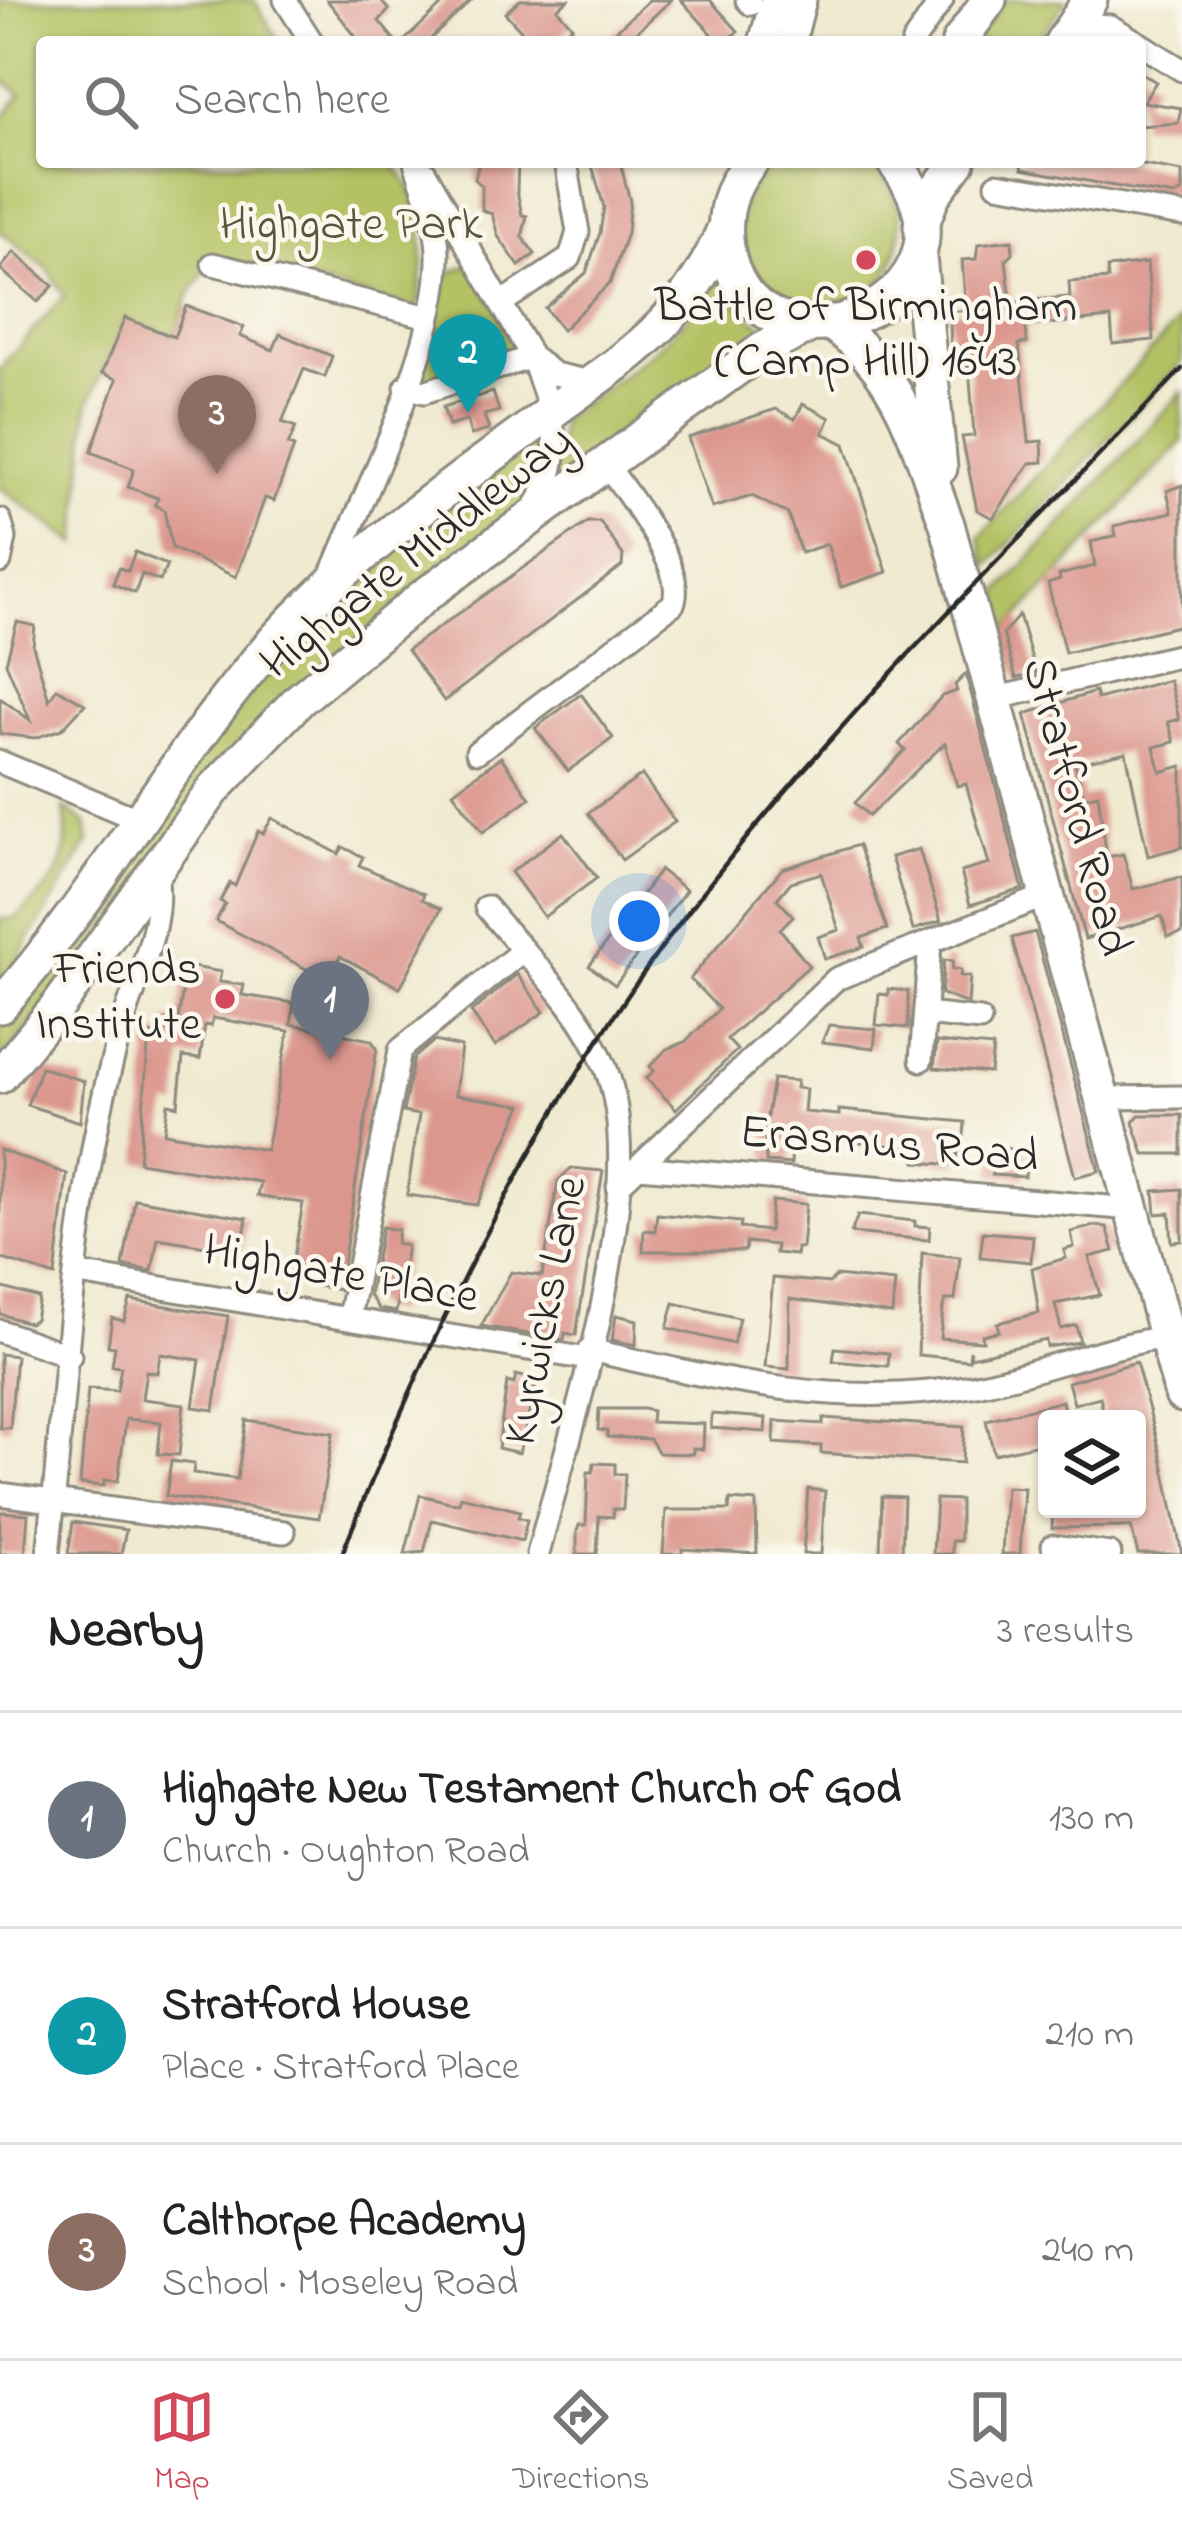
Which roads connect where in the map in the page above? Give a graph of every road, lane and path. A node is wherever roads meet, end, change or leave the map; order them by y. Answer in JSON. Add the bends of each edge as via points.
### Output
{"nodes":[{"id":1,"x":285,"y":0,"type":"edge"},
{"id":2,"x":802,"y":0,"type":"edge"},
{"id":3,"x":942,"y":0,"type":"edge"},
{"id":4,"x":988,"y":0,"type":"edge"},
{"id":5,"x":758,"y":1,"type":"edge"},
{"id":6,"x":1075,"y":22,"type":"edge"},
{"id":7,"x":917,"y":28,"type":"edge"},
{"id":8,"x":308,"y":36,"type":"edge"},
{"id":9,"x":762,"y":36,"type":"edge"},
{"id":10,"x":793,"y":36,"type":"edge"},
{"id":11,"x":962,"y":36,"type":"edge"},
{"id":12,"x":1126,"y":36,"type":"edge"},
{"id":13,"x":1146,"y":48,"type":"edge"},
{"id":14,"x":1182,"y":70,"type":"edge"},
{"id":15,"x":418,"y":168,"type":"edge"},
{"id":16,"x":420,"y":168,"type":"edge"},
{"id":17,"x":567,"y":168,"type":"edge"},
{"id":18,"x":735,"y":168,"type":"edge"},
{"id":19,"x":748,"y":168,"type":"edge"},
{"id":20,"x":897,"y":168,"type":"edge"},
{"id":21,"x":953,"y":168,"type":"edge"},
{"id":22,"x":997,"y":184,"type":"dead end"},
{"id":23,"x":727,"y":213,"type":"junction"},
{"id":24,"x":1182,"y":215,"type":"edge"},
{"id":25,"x":920,"y":237,"type":"junction"},
{"id":26,"x":470,"y":250,"type":"junction"},
{"id":27,"x":438,"y":256,"type":"junction"},
{"id":28,"x":213,"y":264,"type":"dead end"},
{"id":29,"x":503,"y":302,"type":"junction"},
{"id":30,"x":429,"y":317,"type":"junction"},
{"id":31,"x":822,"y":326,"type":"junction"},
{"id":32,"x":532,"y":358,"type":"junction"},
{"id":33,"x":595,"y":383,"type":"junction"},
{"id":34,"x":406,"y":387,"type":"junction"},
{"id":35,"x":550,"y":413,"type":"junction"},
{"id":36,"x":608,"y":466,"type":"junction"},
{"id":37,"x":0,"y":520,"type":"edge"},
{"id":38,"x":946,"y":524,"type":"junction"},
{"id":39,"x":517,"y":531,"type":"junction"},
{"id":40,"x":0,"y":562,"type":"edge"},
{"id":41,"x":326,"y":588,"type":"junction"},
{"id":42,"x":1182,"y":656,"type":"edge"},
{"id":43,"x":997,"y":698,"type":"junction"},
{"id":44,"x":477,"y":752,"type":"dead end"},
{"id":45,"x":0,"y":763,"type":"edge"},
{"id":46,"x":136,"y":819,"type":"junction"},
{"id":47,"x":155,"y":866,"type":"junction"},
{"id":48,"x":1048,"y":896,"type":"junction"},
{"id":49,"x":486,"y":907,"type":"dead end"},
{"id":50,"x":931,"y":944,"type":"junction"},
{"id":51,"x":522,"y":951,"type":"junction"},
{"id":52,"x":0,"y":1006,"type":"edge"},
{"id":53,"x":926,"y":1014,"type":"junction"},
{"id":54,"x":980,"y":1020,"type":"dead end"},
{"id":55,"x":921,"y":1060,"type":"dead end"},
{"id":56,"x":0,"y":1076,"type":"edge"},
{"id":57,"x":1182,"y":1097,"type":"edge"},
{"id":58,"x":1104,"y":1098,"type":"junction"},
{"id":59,"x":639,"y":1167,"type":"junction"},
{"id":60,"x":618,"y":1186,"type":"junction"},
{"id":61,"x":1132,"y":1209,"type":"junction"},
{"id":62,"x":79,"y":1274,"type":"junction"},
{"id":63,"x":349,"y":1318,"type":"junction"},
{"id":64,"x":0,"y":1331,"type":"edge"},
{"id":65,"x":1174,"y":1336,"type":"edge"},
{"id":66,"x":589,"y":1355,"type":"junction"},
{"id":67,"x":70,"y":1356,"type":"junction"},
{"id":68,"x":1182,"y":1395,"type":"edge"},
{"id":69,"x":0,"y":1494,"type":"edge"},
{"id":70,"x":54,"y":1499,"type":"junction"},
{"id":71,"x":284,"y":1532,"type":"dead end"},
{"id":72,"x":1052,"y":1546,"type":"dead end"},
{"id":73,"x":48,"y":1554,"type":"edge"},
{"id":74,"x":538,"y":1554,"type":"edge"},
{"id":75,"x":1110,"y":1554,"type":"edge"}],
"edges":[{"from":1,"to":8,"type":"street"},
{"from":2,"to":10,"type":"main road"},
{"from":3,"to":7,"type":"street"},
{"from":4,"to":11,"type":"highway"},
{"from":5,"to":9,"type":"main road"},
{"from":6,"to":12,"type":"street"},
{"from":13,"to":14,"type":"street"},
{"from":15,"to":27,"type":"street"},
{"from":16,"to":26,"type":"street"},
{"from":17,"to":29,"type":"street","via":[[577,207],[571,258]]},
{"from":18,"to":23,"type":"main road"},
{"from":19,"to":23,"type":"highway","name":"Highgate Middleway"},
{"from":20,"to":25,"type":"highway","via":[[916,200]]},
{"from":21,"to":25,"type":"highway","name":"Highgate Middleway","via":[[933,195]]},
{"from":22,"to":24,"type":"street"},
{"from":23,"to":31,"type":"highway","name":"Stratford Road","via":[[728,255],[758,302]]},
{"from":23,"to":33,"type":"highway","name":"Highgate Middleway","via":[[680,308]]},
{"from":25,"to":31,"type":"highway","name":"Highgate Middleway","via":[[890,300],[864,317]]},
{"from":25,"to":38,"type":"highway","name":"Stratford Road"},
{"from":26,"to":27,"type":"street"},
{"from":26,"to":29,"type":"street"},
{"from":27,"to":30,"type":"street"},
{"from":28,"to":30,"type":"street"},
{"from":29,"to":32,"type":"street"},
{"from":30,"to":34,"type":"street"},
{"from":31,"to":36,"type":"highway","name":"Highgate Middleway","via":[[762,350]]},
{"from":31,"to":38,"type":"highway","name":"Stratford Road","via":[[879,362],[895,387]]},
{"from":32,"to":33,"type":"street","via":[[554,374]]},
{"from":32,"to":34,"type":"street","via":[[424,392]]},
{"from":32,"to":35,"type":"street"},
{"from":33,"to":35,"type":"highway","name":"Highgate Middleway"},
{"from":34,"to":41,"type":"street"},
{"from":35,"to":39,"type":"street","via":[[557,450],[551,474]]},
{"from":35,"to":41,"type":"highway","name":"Highgate Middleway"},
{"from":36,"to":39,"type":"highway","name":"Highgate Middleway"},
{"from":36,"to":44,"type":"street","via":[[676,572],[673,604]]},
{"from":37,"to":40,"type":"street"},
{"from":38,"to":43,"type":"highway","name":"Stratford Road"},
{"from":39,"to":47,"type":"highway","name":"Highgate Middleway","via":[[299,700],[230,769]]},
{"from":41,"to":46,"type":"highway","name":"Highgate Middleway","via":[[259,658]]},
{"from":42,"to":43,"type":"street"},
{"from":43,"to":48,"type":"highway","name":"Stratford Road"},
{"from":45,"to":46,"type":"street"},
{"from":46,"to":52,"type":"highway","name":"Highgate Middleway"},
{"from":47,"to":56,"type":"highway","name":"Highgate Middleway"},
{"from":47,"to":62,"type":"street","via":[[160,914],[94,1142]]},
{"from":48,"to":50,"type":"street"},
{"from":48,"to":58,"type":"highway","name":"Stratford Road"},
{"from":49,"to":51,"type":"street","name":"Kyrwicks Lane"},
{"from":50,"to":53,"type":"street"},
{"from":50,"to":59,"type":"street","via":[[836,979]]},
{"from":51,"to":60,"type":"street","name":"Kyrwicks Lane","via":[[574,1012],[604,1065],[620,1139]]},
{"from":51,"to":63,"type":"street","via":[[400,1050]]},
{"from":53,"to":54,"type":"street"},
{"from":53,"to":55,"type":"street"},
{"from":57,"to":58,"type":"street"},
{"from":58,"to":61,"type":"highway","name":"Stratford Road"},
{"from":59,"to":60,"type":"street"},
{"from":59,"to":61,"type":"street","name":"Erasmus Road"},
{"from":60,"to":66,"type":"street","name":"Kyrwicks Lane"},
{"from":61,"to":65,"type":"highway","name":"Stratford Road"},
{"from":62,"to":63,"type":"street","name":"Highgate Place"},
{"from":62,"to":67,"type":"street"},
{"from":63,"to":66,"type":"street","name":"Highgate Place"},
{"from":64,"to":67,"type":"street"},
{"from":65,"to":66,"type":"street","name":"Highgate Place","via":[[971,1386],[854,1394],[742,1385]]},
{"from":65,"to":68,"type":"highway","name":"Stratford Road"},
{"from":66,"to":74,"type":"street","name":"Kyrwicks Lane"},
{"from":67,"to":70,"type":"street"},
{"from":69,"to":70,"type":"street"},
{"from":70,"to":71,"type":"street"},
{"from":70,"to":73,"type":"street"},
{"from":72,"to":75,"type":"street"}]}
